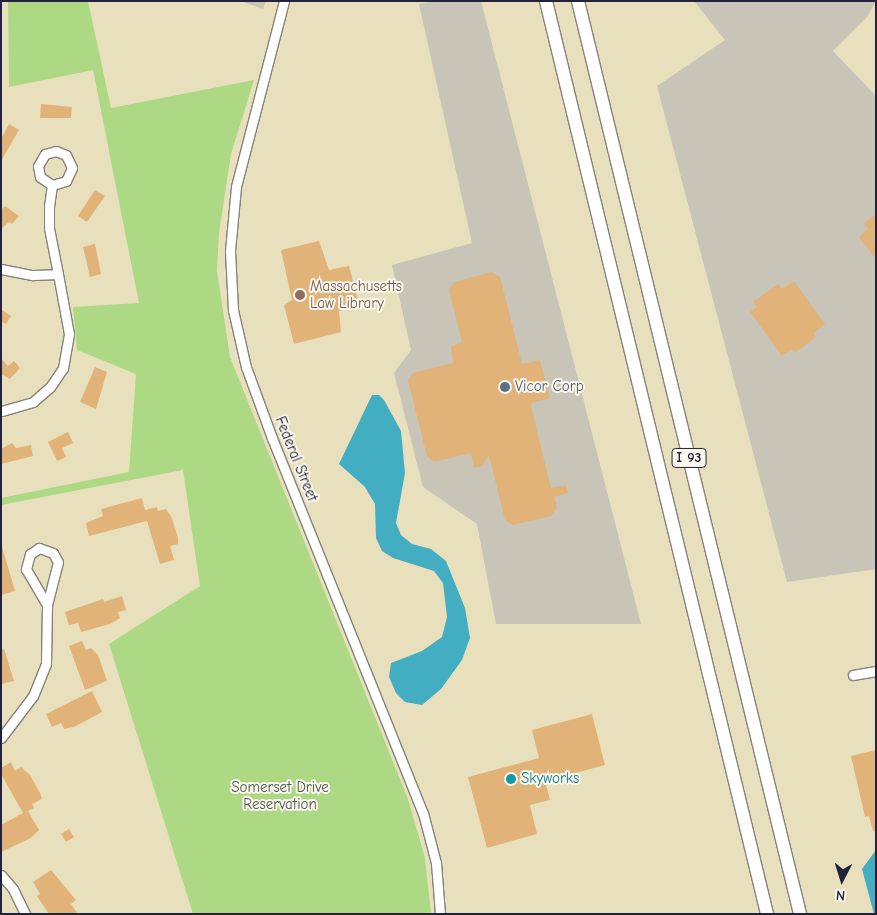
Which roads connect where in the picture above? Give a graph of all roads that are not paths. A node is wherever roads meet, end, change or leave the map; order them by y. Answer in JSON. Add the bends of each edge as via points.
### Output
{"nodes":[{"id":1,"x":284,"y":1,"type":"edge"},
{"id":2,"x":546,"y":1,"type":"edge"},
{"id":3,"x":578,"y":1,"type":"edge"},
{"id":4,"x":52,"y":185,"type":"dead end"},
{"id":5,"x":1,"y":269,"type":"edge"},
{"id":6,"x":58,"y":274,"type":"junction"},
{"id":7,"x":1,"y":411,"type":"edge"},
{"id":8,"x":47,"y":605,"type":"junction"},
{"id":9,"x":876,"y":671,"type":"edge"},
{"id":10,"x":853,"y":675,"type":"dead end"},
{"id":11,"x":1,"y":738,"type":"edge"},
{"id":12,"x":1,"y":876,"type":"edge"},
{"id":13,"x":25,"y":914,"type":"edge"},
{"id":14,"x":440,"y":914,"type":"edge"},
{"id":15,"x":767,"y":914,"type":"edge"},
{"id":16,"x":800,"y":914,"type":"edge"}],
"edges":[{"from":1,"to":14,"type":"street","name":"Federal Street","via":[[236,187],[230,251],[233,310],[246,367],[263,414],[423,813],[436,863]]},
{"from":2,"to":15,"type":"highway","number":"I 93"},
{"from":3,"to":16,"type":"highway","number":"I 93"},
{"from":4,"to":6,"type":"street","via":[[48,222]]},
{"from":5,"to":6,"type":"street","via":[[33,275]]},
{"from":6,"to":7,"type":"street","via":[[69,334],[63,368],[50,387],[37,398]]},
{"from":8,"to":8,"type":"street","via":[[58,562],[49,550],[39,548],[30,554],[26,569]]},
{"from":8,"to":11,"type":"street","via":[[49,647],[43,677],[33,696]]},
{"from":9,"to":10,"type":"street"},
{"from":12,"to":13,"type":"street","via":[[13,889]]}]}
